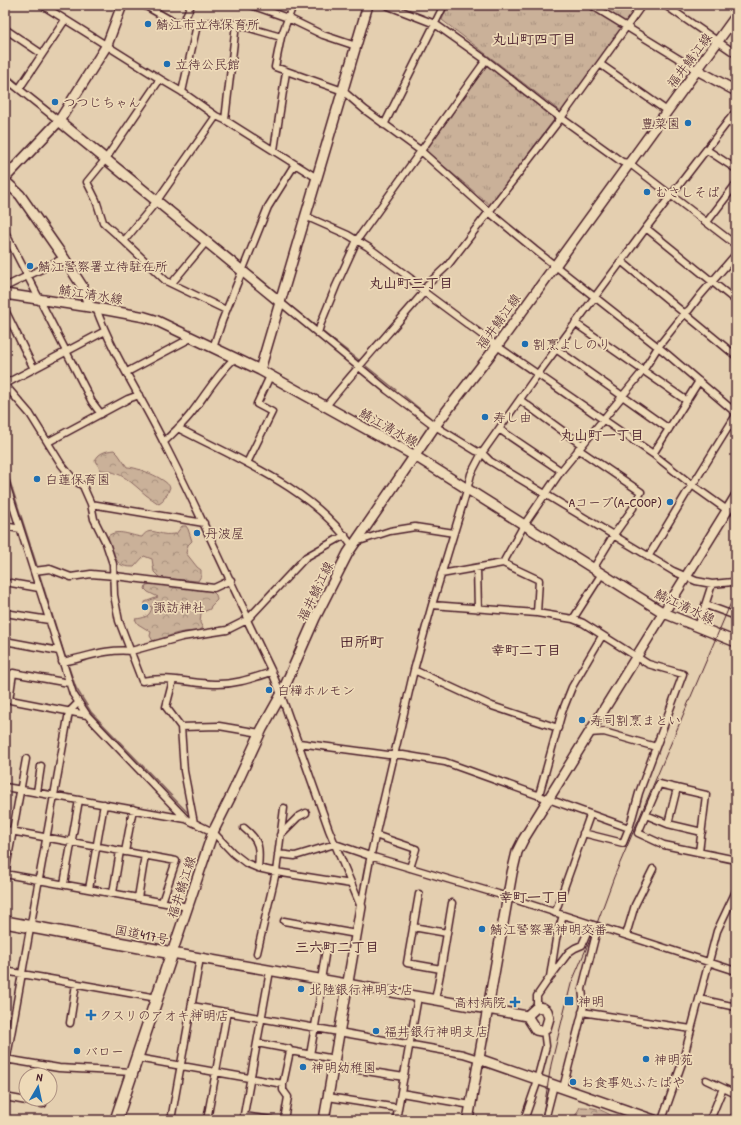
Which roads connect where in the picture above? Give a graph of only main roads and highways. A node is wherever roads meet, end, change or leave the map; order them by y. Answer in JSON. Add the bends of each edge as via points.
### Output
{"nodes":[{"id":1,"x":122,"y":5,"type":"edge"},
{"id":2,"x":368,"y":5,"type":"edge"},
{"id":3,"x":736,"y":16,"type":"edge"},
{"id":4,"x":697,"y":70,"type":"junction"},
{"id":5,"x":736,"y":91,"type":"edge"},
{"id":6,"x":59,"y":121,"type":"junction"},
{"id":7,"x":5,"y":180,"type":"edge"},
{"id":8,"x":5,"y":294,"type":"edge"},
{"id":9,"x":280,"y":302,"type":"junction"},
{"id":10,"x":93,"y":307,"type":"junction"},
{"id":11,"x":260,"y":370,"type":"junction"},
{"id":12,"x":415,"y":456,"type":"junction"},
{"id":13,"x":736,"y":496,"type":"edge"},
{"id":14,"x":664,"y":613,"type":"junction"},
{"id":15,"x":736,"y":642,"type":"edge"},
{"id":16,"x":361,"y":907,"type":"road end"},
{"id":17,"x":5,"y":922,"type":"edge"},
{"id":18,"x":172,"y":953,"type":"junction"},
{"id":19,"x":348,"y":984,"type":"junction"},
{"id":20,"x":488,"y":1009,"type":"junction"},
{"id":21,"x":527,"y":1016,"type":"junction"},
{"id":22,"x":479,"y":1059,"type":"junction"},
{"id":23,"x":116,"y":1120,"type":"edge"},
{"id":24,"x":324,"y":1120,"type":"edge"},
{"id":25,"x":468,"y":1120,"type":"edge"},
{"id":26,"x":654,"y":1120,"type":"edge"}],
"edges":[{"from":1,"to":6,"type":"main road","via":[[107,45]]},
{"from":2,"to":9,"type":"main road"},
{"from":3,"to":4,"type":"main road","name":"福井鯖江線"},
{"from":4,"to":5,"type":"main road"},
{"from":4,"to":12,"type":"main road","name":"福井鯖江線"},
{"from":6,"to":7,"type":"main road"},
{"from":6,"to":9,"type":"main road"},
{"from":7,"to":10,"type":"main road","via":[[20,195],[64,258]]},
{"from":8,"to":10,"type":"main road","name":"鯖江清水線"},
{"from":9,"to":11,"type":"main road"},
{"from":10,"to":11,"type":"main road","name":"鯖江清水線","via":[[155,320]]},
{"from":11,"to":12,"type":"main road","name":"鯖江清水線"},
{"from":12,"to":14,"type":"main road","name":"鯖江清水線"},
{"from":12,"to":18,"type":"main road","name":"福井鯖江線","via":[[353,544],[327,593],[281,695],[213,832]]},
{"from":13,"to":14,"type":"main road"},
{"from":14,"to":15,"type":"main road","name":"鯖江清水線"},
{"from":14,"to":20,"type":"main road","via":[[517,852]]},
{"from":16,"to":19,"type":"main road"},
{"from":17,"to":18,"type":"highway","name":"国道417号"},
{"from":18,"to":19,"type":"main road"},
{"from":18,"to":23,"type":"highway","name":"国道417号"},
{"from":19,"to":20,"type":"main road"},
{"from":19,"to":24,"type":"main road"},
{"from":20,"to":21,"type":"main road"},
{"from":20,"to":22,"type":"main road"},
{"from":21,"to":21,"type":"main road","via":[[537,1008],[543,1008],[549,1015],[546,1028],[535,1029]]},
{"from":22,"to":25,"type":"main road"},
{"from":22,"to":26,"type":"main road"}]}
